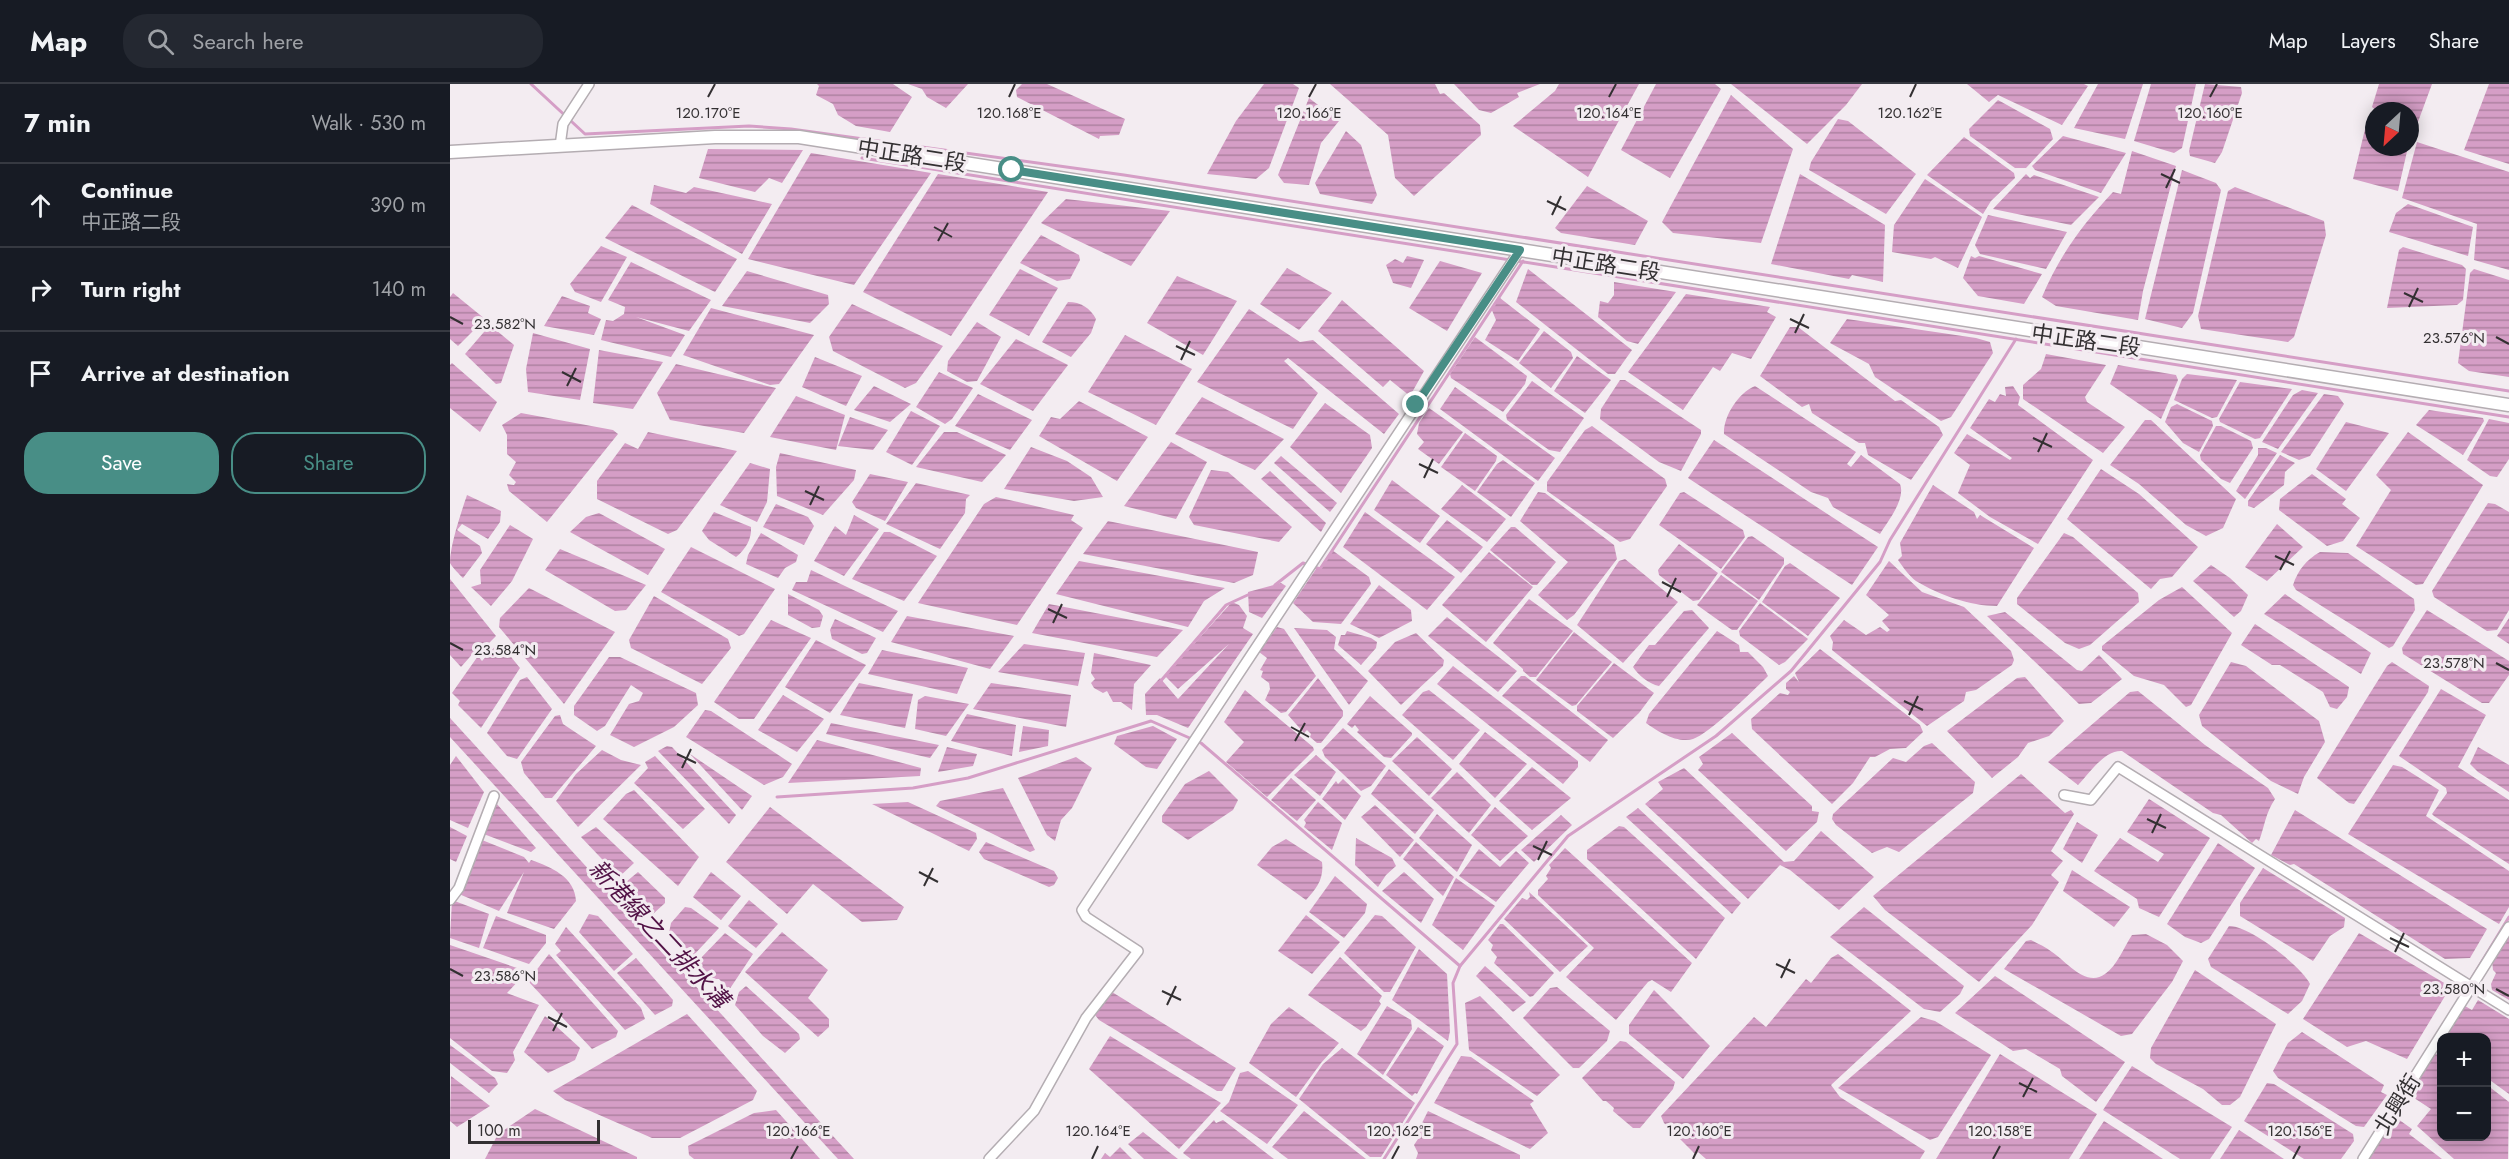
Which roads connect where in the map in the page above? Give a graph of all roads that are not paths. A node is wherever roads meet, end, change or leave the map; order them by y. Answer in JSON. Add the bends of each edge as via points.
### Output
{"nodes":[{"id":1,"x":589,"y":84,"type":"edge"},
{"id":2,"x":560,"y":146,"type":"junction"},
{"id":3,"x":450,"y":152,"type":"edge"},
{"id":4,"x":1520,"y":250,"type":"junction"},
{"id":5,"x":2509,"y":405,"type":"edge"},
{"id":6,"x":2064,"y":795,"type":"dead end"},
{"id":7,"x":494,"y":796,"type":"dead end"},
{"id":8,"x":450,"y":900,"type":"edge"},
{"id":9,"x":2509,"y":927,"type":"edge"},
{"id":10,"x":2471,"y":986,"type":"junction"},
{"id":11,"x":2509,"y":1010,"type":"edge"},
{"id":12,"x":989,"y":1159,"type":"edge"},
{"id":13,"x":2363,"y":1159,"type":"edge"}],
"edges":[{"from":1,"to":2,"type":"street","via":[[563,124]]},
{"from":2,"to":3,"type":"main road","name":"中正路二段"},
{"from":2,"to":4,"type":"main road","name":"中正路二段","via":[[715,137],[799,137]]},
{"from":4,"to":5,"type":"main road","name":"中正路二段"},
{"from":4,"to":12,"type":"street","via":[[1082,910],[1086,917],[1138,951],[1086,1018],[1034,1111]]},
{"from":6,"to":10,"type":"street","via":[[2091,800],[2118,767]]},
{"from":7,"to":8,"type":"street","via":[[459,888]]},
{"from":9,"to":10,"type":"street","name":"北興街"},
{"from":10,"to":11,"type":"street"},
{"from":10,"to":13,"type":"street","name":"北興街"}]}
